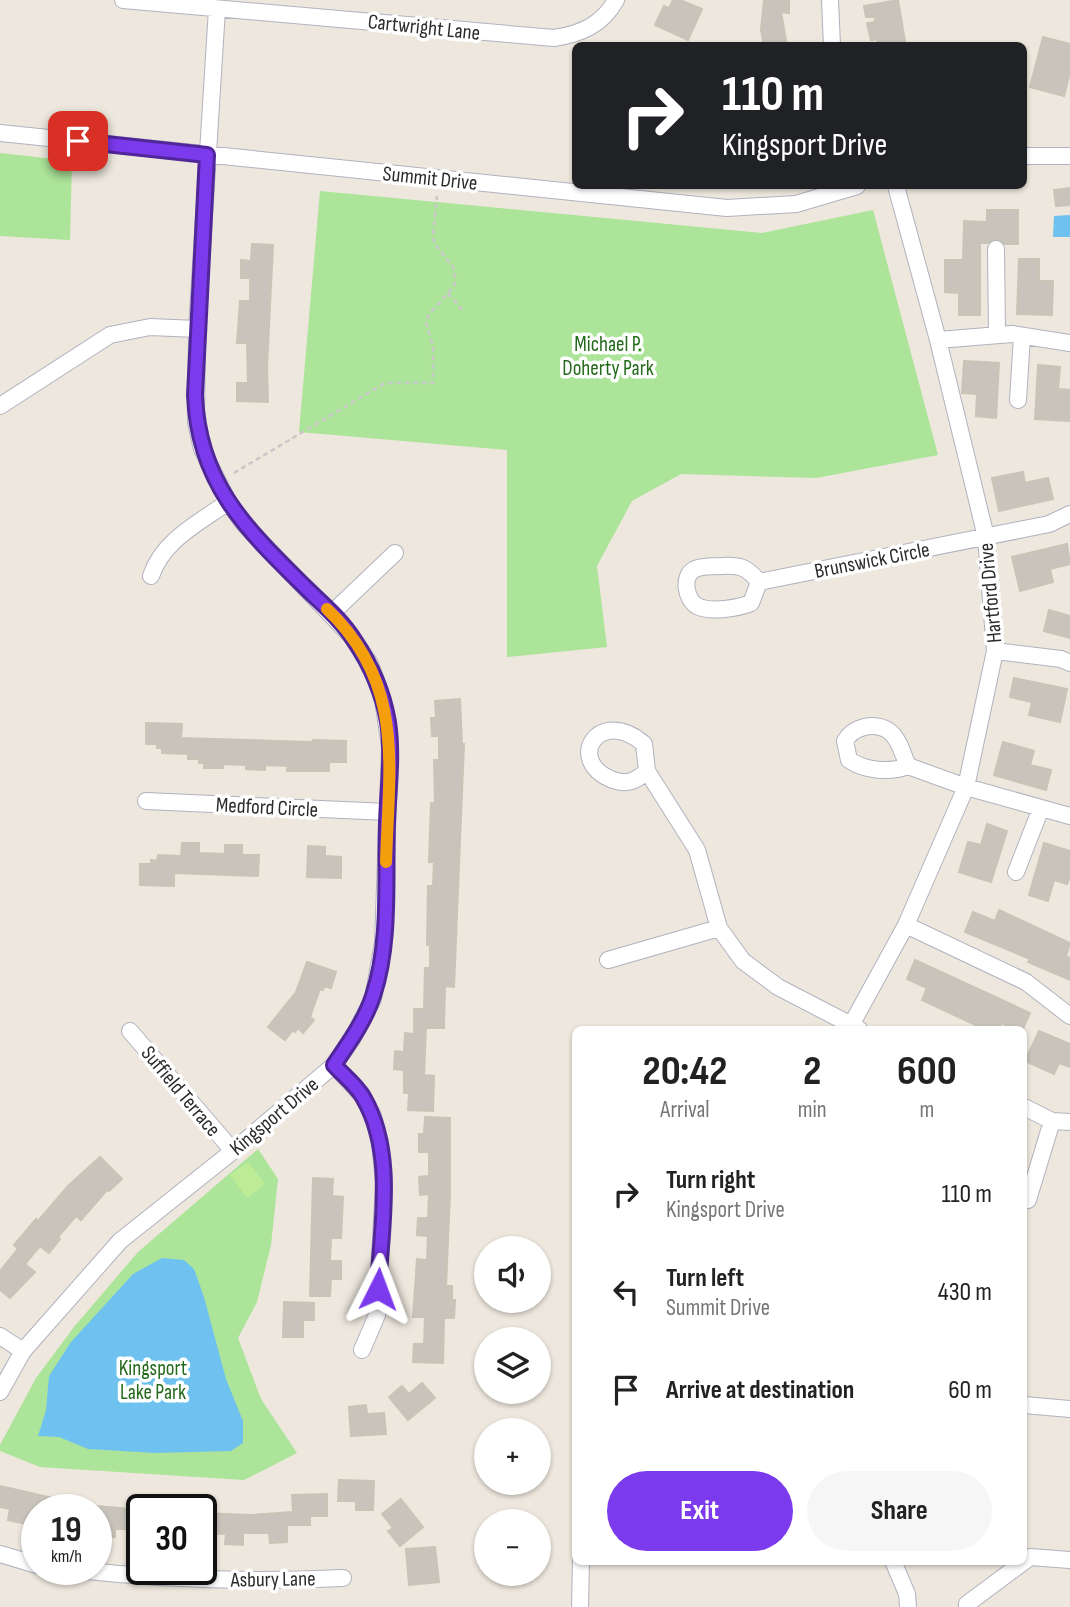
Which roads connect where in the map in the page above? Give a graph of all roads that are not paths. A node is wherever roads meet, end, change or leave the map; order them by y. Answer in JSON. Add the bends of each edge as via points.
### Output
{"nodes":[{"id":1,"x":123,"y":0,"type":"edge"},
{"id":2,"x":616,"y":0,"type":"edge"},
{"id":3,"x":830,"y":0,"type":"edge"},
{"id":4,"x":217,"y":9,"type":"junction"},
{"id":5,"x":832,"y":42,"type":"edge"},
{"id":6,"x":0,"y":133,"type":"edge"},
{"id":7,"x":207,"y":155,"type":"junction"},
{"id":8,"x":1027,"y":156,"type":"edge"},
{"id":9,"x":1070,"y":156,"type":"edge"},
{"id":10,"x":847,"y":189,"type":"edge"},
{"id":11,"x":897,"y":189,"type":"edge"},
{"id":12,"x":996,"y":249,"type":"dead end"},
{"id":13,"x":197,"y":328,"type":"junction"},
{"id":14,"x":997,"y":335,"type":"junction"},
{"id":15,"x":1022,"y":336,"type":"junction"},
{"id":16,"x":938,"y":340,"type":"junction"},
{"id":17,"x":1070,"y":344,"type":"edge"},
{"id":18,"x":2,"y":400,"type":"edge"},
{"id":19,"x":1018,"y":400,"type":"dead end"},
{"id":20,"x":228,"y":502,"type":"junction"},
{"id":21,"x":1070,"y":514,"type":"edge"},
{"id":22,"x":986,"y":537,"type":"junction"},
{"id":23,"x":395,"y":553,"type":"dead end"},
{"id":24,"x":151,"y":576,"type":"dead end"},
{"id":25,"x":759,"y":582,"type":"dead end"},
{"id":26,"x":332,"y":613,"type":"junction"},
{"id":27,"x":995,"y":651,"type":"junction"},
{"id":28,"x":1070,"y":663,"type":"edge"},
{"id":29,"x":908,"y":765,"type":"dead end"},
{"id":30,"x":648,"y":771,"type":"dead end"},
{"id":31,"x":966,"y":787,"type":"junction"},
{"id":32,"x":146,"y":802,"type":"dead end"},
{"id":33,"x":1041,"y":808,"type":"junction"},
{"id":34,"x":388,"y":812,"type":"junction"},
{"id":35,"x":1070,"y":816,"type":"edge"},
{"id":36,"x":1016,"y":872,"type":"dead end"},
{"id":37,"x":906,"y":925,"type":"junction"},
{"id":38,"x":719,"y":928,"type":"junction"},
{"id":39,"x":608,"y":960,"type":"dead end"},
{"id":40,"x":1070,"y":1016,"type":"edge"},
{"id":41,"x":849,"y":1026,"type":"edge"},
{"id":42,"x":854,"y":1026,"type":"edge"},
{"id":43,"x":130,"y":1031,"type":"dead end"},
{"id":44,"x":334,"y":1065,"type":"junction"},
{"id":45,"x":1027,"y":1108,"type":"edge"},
{"id":46,"x":1052,"y":1121,"type":"junction"},
{"id":47,"x":1070,"y":1122,"type":"edge"},
{"id":48,"x":233,"y":1151,"type":"junction"},
{"id":49,"x":1028,"y":1200,"type":"dead end"},
{"id":50,"x":0,"y":1336,"type":"edge"},
{"id":51,"x":362,"y":1350,"type":"dead end"},
{"id":52,"x":23,"y":1352,"type":"junction"},
{"id":53,"x":0,"y":1392,"type":"edge"},
{"id":54,"x":1027,"y":1405,"type":"edge"},
{"id":55,"x":1070,"y":1409,"type":"edge"},
{"id":56,"x":0,"y":1554,"type":"edge"},
{"id":57,"x":1027,"y":1559,"type":"edge"},
{"id":58,"x":21,"y":1560,"type":"edge"},
{"id":59,"x":1070,"y":1560,"type":"edge"},
{"id":60,"x":582,"y":1565,"type":"edge"},
{"id":61,"x":894,"y":1565,"type":"edge"},
{"id":62,"x":1019,"y":1565,"type":"edge"},
{"id":63,"x":112,"y":1574,"type":"edge"},
{"id":64,"x":343,"y":1578,"type":"dead end"},
{"id":65,"x":580,"y":1607,"type":"edge"},
{"id":66,"x":908,"y":1607,"type":"edge"},
{"id":67,"x":967,"y":1607,"type":"edge"}],
"edges":[{"from":1,"to":4,"type":"street","name":"Cartwright Lane"},
{"from":2,"to":4,"type":"street","name":"Cartwright Lane","via":[[599,22],[554,38]]},
{"from":3,"to":5,"type":"street"},
{"from":4,"to":7,"type":"street","name":"Kingsport Drive"},
{"from":6,"to":7,"type":"street","name":"Summit Drive"},
{"from":7,"to":10,"type":"street","name":"Summit Drive","via":[[727,208],[796,204]]},
{"from":7,"to":13,"type":"street","name":"Kingsport Drive"},
{"from":8,"to":9,"type":"street"},
{"from":11,"to":16,"type":"street","name":"Hartford Drive"},
{"from":12,"to":14,"type":"street"},
{"from":13,"to":18,"type":"street","via":[[142,328],[110,335]]},
{"from":13,"to":20,"type":"street","name":"Kingsport Drive","via":[[196,422],[202,449]]},
{"from":14,"to":15,"type":"street"},
{"from":14,"to":16,"type":"street"},
{"from":15,"to":17,"type":"street"},
{"from":15,"to":19,"type":"street"},
{"from":16,"to":22,"type":"street","name":"Hartford Drive"},
{"from":20,"to":24,"type":"street","via":[[174,540],[156,561]]},
{"from":20,"to":26,"type":"street","name":"Kingsport Drive","via":[[280,563]]},
{"from":21,"to":22,"type":"street","name":"Brunswick Circle","via":[[1049,524]]},
{"from":22,"to":25,"type":"street","name":"Brunswick Circle"},
{"from":22,"to":27,"type":"street","name":"Hartford Drive"},
{"from":23,"to":26,"type":"street"},
{"from":26,"to":34,"type":"street","name":"Kingsport Drive","via":[[370,664],[383,700],[390,747]]},
{"from":27,"to":28,"type":"street"},
{"from":27,"to":31,"type":"street","name":"Hartford Drive"},
{"from":29,"to":31,"type":"street"},
{"from":30,"to":38,"type":"street","via":[[697,849]]},
{"from":31,"to":33,"type":"street"},
{"from":31,"to":37,"type":"street","name":"Hartford Drive"},
{"from":32,"to":34,"type":"street","name":"Medford Circle"},
{"from":33,"to":35,"type":"street"},
{"from":33,"to":36,"type":"street"},
{"from":34,"to":44,"type":"street","name":"Kingsport Drive","via":[[379,973],[373,999]]},
{"from":37,"to":40,"type":"street","via":[[1026,982]]},
{"from":37,"to":42,"type":"street","name":"Hartford Drive"},
{"from":38,"to":39,"type":"street"},
{"from":38,"to":41,"type":"street","via":[[743,961],[778,987]]},
{"from":43,"to":48,"type":"street","name":"Suffield Terrace"},
{"from":44,"to":48,"type":"street","name":"Kingsport Drive"},
{"from":44,"to":51,"type":"street","via":[[362,1094],[380,1142],[384,1184],[377,1315]]},
{"from":45,"to":46,"type":"street"},
{"from":46,"to":47,"type":"street"},
{"from":46,"to":49,"type":"street"},
{"from":48,"to":52,"type":"street","name":"Kingsport Drive","via":[[120,1241]]},
{"from":50,"to":52,"type":"street"},
{"from":52,"to":53,"type":"street","name":"Kingsport Drive"},
{"from":54,"to":55,"type":"street"},
{"from":56,"to":58,"type":"street"},
{"from":57,"to":59,"type":"street"},
{"from":60,"to":65,"type":"street"},
{"from":61,"to":66,"type":"street"},
{"from":62,"to":67,"type":"street"},
{"from":63,"to":64,"type":"street","name":"Asbury Lane","via":[[223,1580]]}]}
